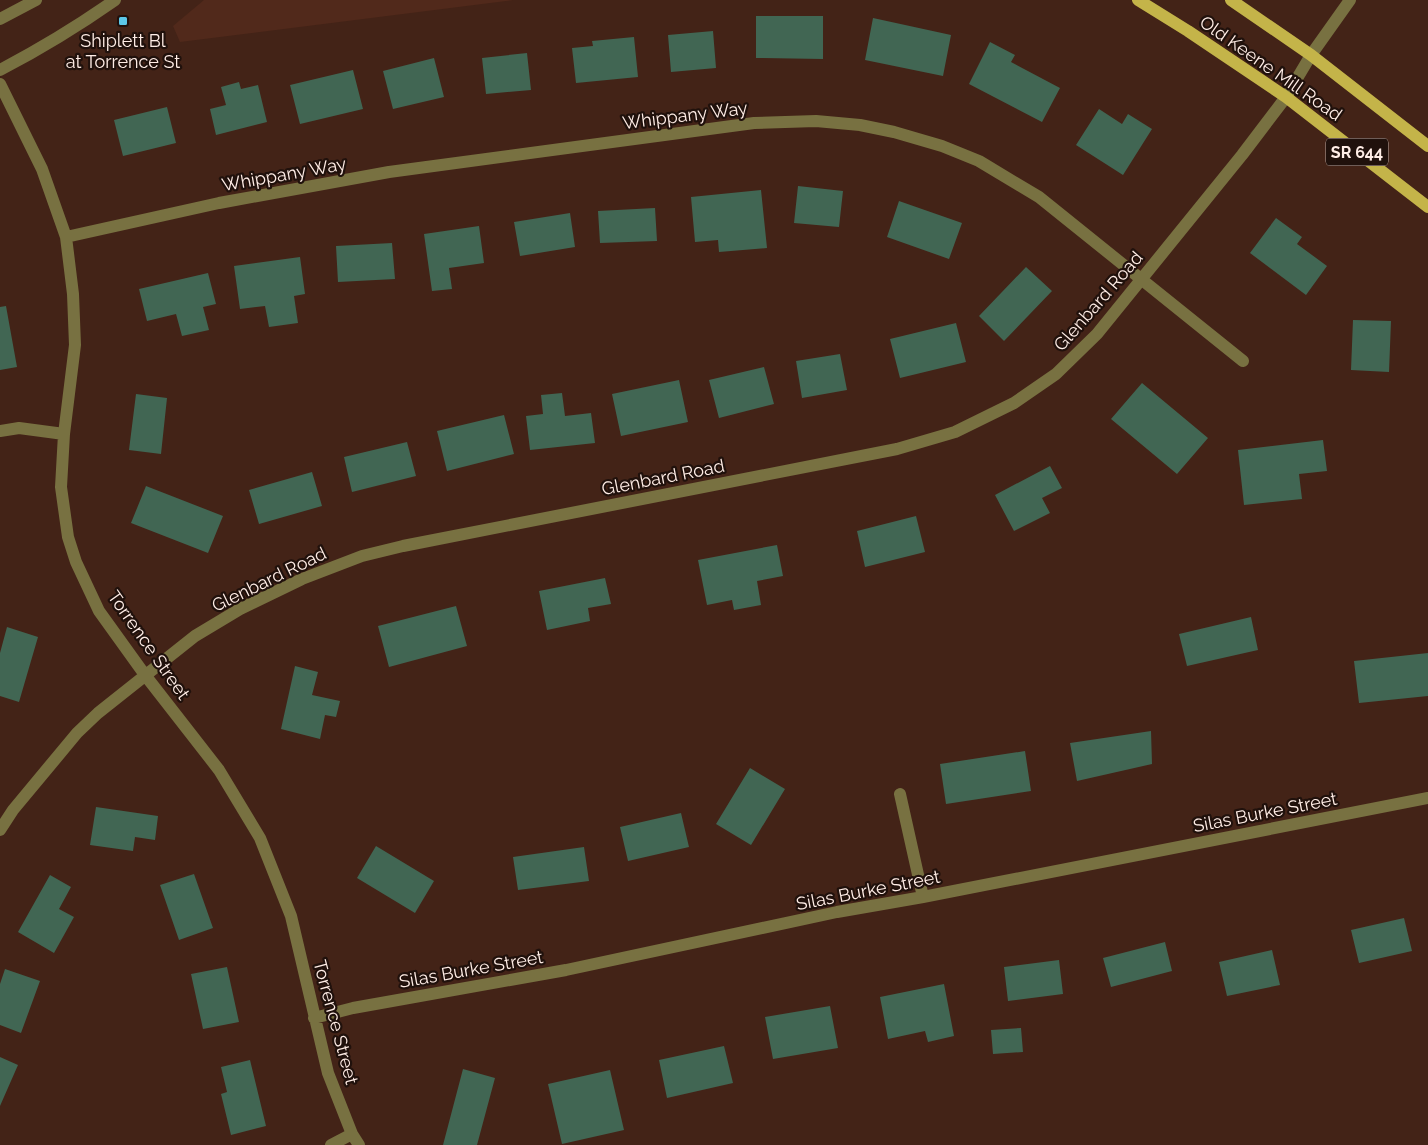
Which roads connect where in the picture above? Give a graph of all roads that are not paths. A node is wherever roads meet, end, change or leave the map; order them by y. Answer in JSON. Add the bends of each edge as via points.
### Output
{"nodes":[{"id":1,"x":36,"y":0,"type":"edge"},
{"id":2,"x":115,"y":0,"type":"edge"},
{"id":3,"x":1138,"y":0,"type":"edge"},
{"id":4,"x":1231,"y":0,"type":"edge"},
{"id":5,"x":1350,"y":0,"type":"edge"},
{"id":6,"x":0,"y":19,"type":"edge"},
{"id":7,"x":1311,"y":55,"type":"junction"},
{"id":8,"x":0,"y":70,"type":"edge"},
{"id":9,"x":0,"y":84,"type":"edge"},
{"id":10,"x":1286,"y":97,"type":"junction"},
{"id":11,"x":1428,"y":146,"type":"edge"},
{"id":12,"x":1428,"y":207,"type":"edge"},
{"id":13,"x":66,"y":237,"type":"junction"},
{"id":14,"x":1142,"y":279,"type":"junction"},
{"id":15,"x":1243,"y":362,"type":"dead end"},
{"id":16,"x":0,"y":431,"type":"edge"},
{"id":17,"x":64,"y":434,"type":"junction"},
{"id":18,"x":145,"y":674,"type":"junction"},
{"id":19,"x":900,"y":794,"type":"dead end"},
{"id":20,"x":1428,"y":798,"type":"edge"},
{"id":21,"x":0,"y":830,"type":"edge"},
{"id":22,"x":923,"y":897,"type":"junction"},
{"id":23,"x":314,"y":1018,"type":"junction"},
{"id":24,"x":355,"y":1140,"type":"edge"},
{"id":25,"x":332,"y":1145,"type":"edge"}],
"edges":[{"from":1,"to":6,"type":"street"},
{"from":2,"to":8,"type":"street"},
{"from":3,"to":10,"type":"main road","name":"Old Keene Mill Road","number":"SR 644"},
{"from":4,"to":7,"type":"main road","name":"Old Keene Mill Road","number":"SR 644"},
{"from":5,"to":7,"type":"street","name":"Glenbard Road"},
{"from":7,"to":10,"type":"street","name":"Glenbard Road"},
{"from":7,"to":11,"type":"main road","name":"Old Keene Mill Road","number":"SR 644"},
{"from":9,"to":13,"type":"street","name":"Torrence Street","via":[[42,168]]},
{"from":10,"to":12,"type":"main road","name":"Old Keene Mill Road","number":"SR 644"},
{"from":10,"to":14,"type":"street","name":"Glenbard Road"},
{"from":13,"to":14,"type":"street","name":"Whippany Way","via":[[219,203],[389,172],[754,123],[816,121],[894,132],[979,161],[1039,197]]},
{"from":13,"to":17,"type":"street","name":"Torrence Street","via":[[75,345]]},
{"from":14,"to":15,"type":"street","name":"Whippany Way"},
{"from":14,"to":18,"type":"street","name":"Glenbard Road","via":[[1097,334],[1056,374],[1014,404],[955,432],[897,449],[362,556],[302,579],[240,609],[195,636]]},
{"from":16,"to":17,"type":"street","via":[[20,428]]},
{"from":17,"to":18,"type":"street","name":"Torrence Street","via":[[61,487],[68,537],[76,562],[99,611]]},
{"from":18,"to":21,"type":"street","name":"Glenbard Road","via":[[77,733]]},
{"from":18,"to":23,"type":"street","name":"Torrence Street","via":[[219,770],[260,838],[290,916]]},
{"from":19,"to":22,"type":"street"},
{"from":20,"to":22,"type":"street","name":"Silas Burke Street"},
{"from":22,"to":23,"type":"street","name":"Silas Burke Street"},
{"from":23,"to":24,"type":"street","name":"Torrence Street","via":[[328,1073]]},
{"from":24,"to":25,"type":"street"}]}
